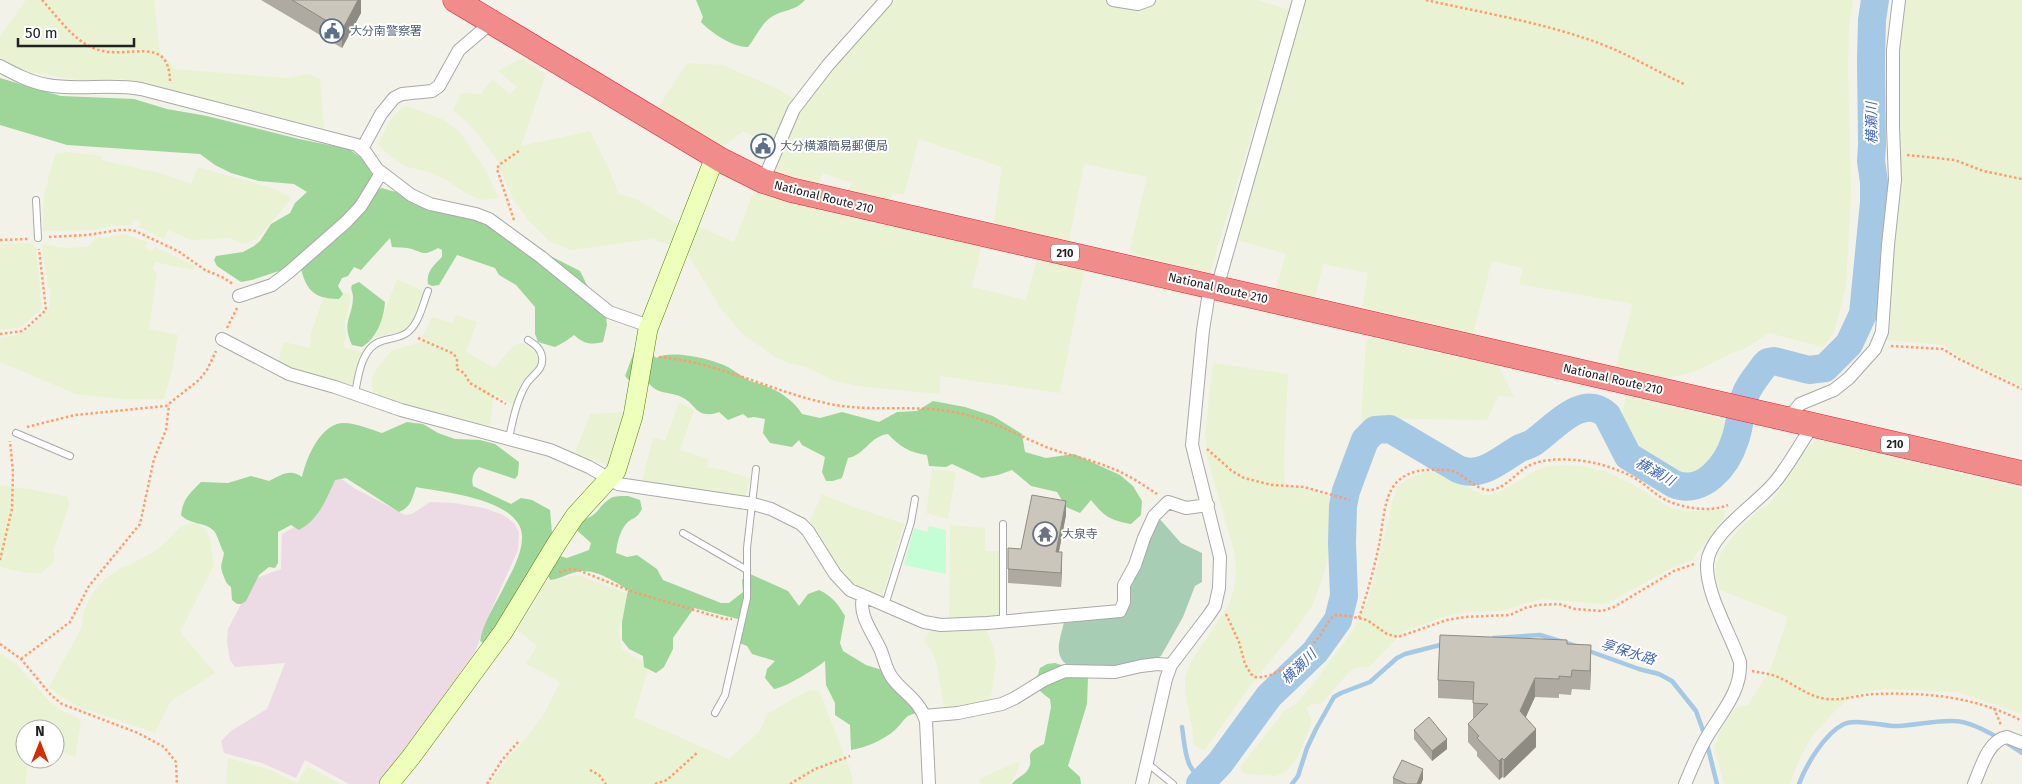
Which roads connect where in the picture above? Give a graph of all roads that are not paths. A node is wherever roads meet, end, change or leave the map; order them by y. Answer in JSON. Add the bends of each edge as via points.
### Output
{"nodes":[{"id":1,"x":455,"y":0,"type":"edge"},
{"id":2,"x":886,"y":0,"type":"edge"},
{"id":3,"x":1113,"y":0,"type":"edge"},
{"id":4,"x":1148,"y":0,"type":"edge"},
{"id":5,"x":1299,"y":0,"type":"edge"},
{"id":6,"x":1899,"y":0,"type":"edge"},
{"id":7,"x":492,"y":22,"type":"junction"},
{"id":8,"x":0,"y":66,"type":"edge"},
{"id":9,"x":362,"y":149,"type":"junction"},
{"id":10,"x":715,"y":157,"type":"junction"},
{"id":11,"x":381,"y":173,"type":"junction"},
{"id":12,"x":763,"y":181,"type":"junction"},
{"id":13,"x":36,"y":200,"type":"dead end"},
{"id":14,"x":38,"y":238,"type":"road end"},
{"id":15,"x":1214,"y":287,"type":"junction"},
{"id":16,"x":428,"y":291,"type":"dead end"},
{"id":17,"x":239,"y":296,"type":"road end"},
{"id":18,"x":649,"y":326,"type":"junction"},
{"id":19,"x":222,"y":339,"type":"road end"},
{"id":20,"x":528,"y":340,"type":"dead end"},
{"id":21,"x":355,"y":394,"type":"junction"},
{"id":22,"x":1778,"y":417,"type":"junction"},
{"id":23,"x":1813,"y":425,"type":"junction"},
{"id":24,"x":16,"y":434,"type":"road end"},
{"id":25,"x":509,"y":438,"type":"junction"},
{"id":26,"x":70,"y":456,"type":"dead end"},
{"id":27,"x":756,"y":469,"type":"dead end"},
{"id":28,"x":2022,"y":473,"type":"edge"},
{"id":29,"x":609,"y":480,"type":"junction"},
{"id":30,"x":915,"y":499,"type":"dead end"},
{"id":31,"x":753,"y":504,"type":"junction"},
{"id":32,"x":1208,"y":505,"type":"junction"},
{"id":33,"x":1003,"y":524,"type":"dead end"},
{"id":34,"x":683,"y":533,"type":"dead end"},
{"id":35,"x":747,"y":570,"type":"junction"},
{"id":36,"x":863,"y":597,"type":"junction"},
{"id":37,"x":885,"y":605,"type":"junction"},
{"id":38,"x":1003,"y":622,"type":"junction"},
{"id":39,"x":1172,"y":666,"type":"junction"},
{"id":40,"x":715,"y":713,"type":"dead end"},
{"id":41,"x":924,"y":716,"type":"junction"},
{"id":42,"x":2022,"y":743,"type":"edge"},
{"id":43,"x":1147,"y":763,"type":"junction"},
{"id":44,"x":389,"y":784,"type":"edge"},
{"id":45,"x":929,"y":784,"type":"edge"},
{"id":46,"x":1142,"y":784,"type":"edge"},
{"id":47,"x":1173,"y":784,"type":"edge"},
{"id":48,"x":1685,"y":784,"type":"edge"},
{"id":49,"x":1974,"y":784,"type":"edge"}],
"edges":[{"from":1,"to":7,"type":"highway","name":"National Route 210","number":"210"},
{"from":2,"to":12,"type":"street","via":[[794,109]]},
{"from":3,"to":4,"type":"street","via":[[1138,4]]},
{"from":5,"to":15,"type":"street"},
{"from":6,"to":22,"type":"street","via":[[1893,50],[1895,180],[1882,332],[1875,349],[1844,383]]},
{"from":7,"to":9,"type":"street","via":[[459,50],[436,89],[394,98]]},
{"from":7,"to":10,"type":"highway","name":"National Route 210","number":"210"},
{"from":8,"to":9,"type":"street","via":[[47,85],[129,87],[342,140]]},
{"from":9,"to":11,"type":"street"},
{"from":10,"to":12,"type":"highway","name":"National Route 210","number":"210"},
{"from":10,"to":18,"type":"street"},
{"from":11,"to":17,"type":"street","via":[[356,211],[290,272],[272,285]]},
{"from":11,"to":18,"type":"street","via":[[419,200],[489,219],[609,312]]},
{"from":12,"to":15,"type":"highway","name":"National Route 210","number":"210"},
{"from":13,"to":14,"type":"lane"},
{"from":15,"to":22,"type":"highway","name":"National Route 210","number":"210"},
{"from":15,"to":32,"type":"street","via":[[1203,330],[1192,436]]},
{"from":16,"to":21,"type":"lane","via":[[408,333],[379,341],[370,348]]},
{"from":18,"to":29,"type":"street","via":[[630,426],[616,471]]},
{"from":19,"to":21,"type":"street","via":[[290,374]]},
{"from":20,"to":25,"type":"lane","via":[[541,352],[542,362],[539,372],[523,390]]},
{"from":21,"to":25,"type":"street","via":[[401,410]]},
{"from":22,"to":23,"type":"highway","name":"National Route 210","number":"210"},
{"from":23,"to":28,"type":"highway","name":"National Route 210","number":"210"},
{"from":23,"to":48,"type":"street","via":[[1776,480],[1712,548],[1708,571],[1713,594],[1740,668],[1737,687],[1705,740]]},
{"from":24,"to":26,"type":"lane"},
{"from":25,"to":29,"type":"street","via":[[571,459]]},
{"from":27,"to":31,"type":"lane"},
{"from":29,"to":31,"type":"street","via":[[624,486]]},
{"from":29,"to":44,"type":"street","via":[[575,516],[485,658]]},
{"from":30,"to":37,"type":"lane"},
{"from":31,"to":35,"type":"lane"},
{"from":31,"to":36,"type":"street","via":[[801,524],[835,574],[850,590]]},
{"from":32,"to":38,"type":"street","via":[[1186,508],[1168,502],[1154,516],[1124,585],[1124,602],[1120,611]]},
{"from":32,"to":39,"type":"street","via":[[1220,564],[1219,588],[1214,606]]},
{"from":33,"to":38,"type":"lane"},
{"from":34,"to":35,"type":"lane"},
{"from":35,"to":40,"type":"lane","via":[[744,612],[725,695]]},
{"from":36,"to":37,"type":"street"},
{"from":36,"to":41,"type":"street","via":[[862,610],[888,673],[916,702]]},
{"from":37,"to":38,"type":"street","via":[[933,624]]},
{"from":39,"to":41,"type":"street","via":[[1157,664],[1114,672],[1065,671],[1002,704]]},
{"from":39,"to":43,"type":"street","via":[[1163,688]]},
{"from":41,"to":45,"type":"street"},
{"from":42,"to":49,"type":"street","via":[[2007,737],[1999,740],[1986,757]]},
{"from":43,"to":46,"type":"street"},
{"from":43,"to":47,"type":"lane"}]}
